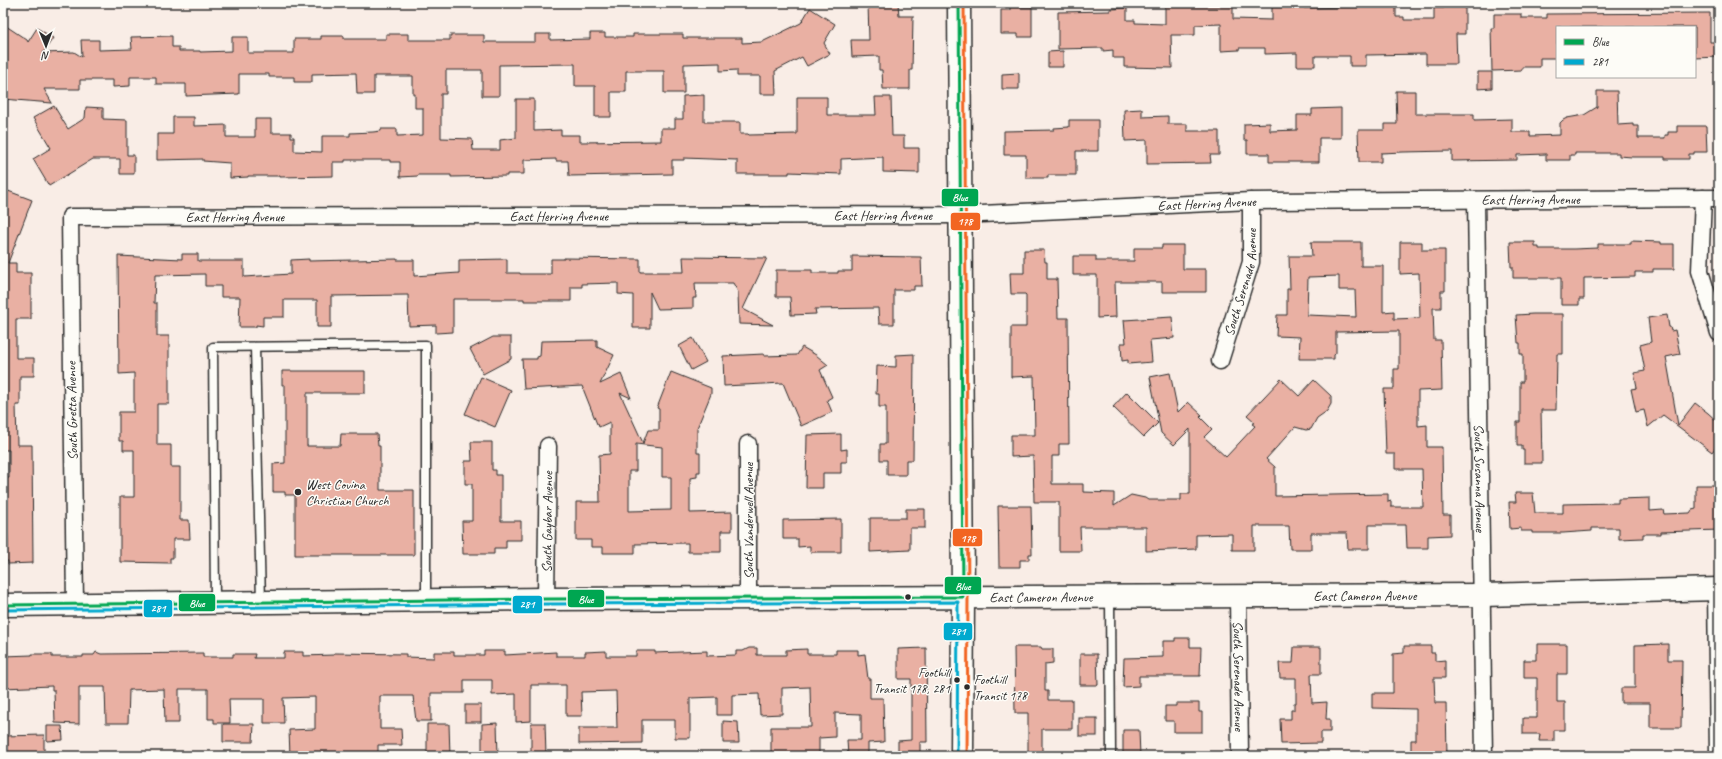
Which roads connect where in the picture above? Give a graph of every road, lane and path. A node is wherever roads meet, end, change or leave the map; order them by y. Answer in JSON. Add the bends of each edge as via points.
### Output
{"nodes":[{"id":1,"x":959,"y":3,"type":"edge"},
{"id":2,"x":1711,"y":198,"type":"edge"},
{"id":3,"x":1476,"y":200,"type":"junction"},
{"id":4,"x":1251,"y":201,"type":"junction"},
{"id":5,"x":961,"y":215,"type":"junction"},
{"id":6,"x":70,"y":217,"type":"joint"},
{"id":7,"x":1719,"y":333,"type":"edge"},
{"id":8,"x":255,"y":347,"type":"junction"},
{"id":9,"x":1220,"y":362,"type":"dead end"},
{"id":10,"x":748,"y":444,"type":"dead end"},
{"id":11,"x":548,"y":446,"type":"dead end"},
{"id":12,"x":1717,"y":589,"type":"edge"},
{"id":13,"x":1482,"y":595,"type":"junction"},
{"id":14,"x":1238,"y":596,"type":"junction"},
{"id":15,"x":963,"y":597,"type":"junction"},
{"id":16,"x":1110,"y":597,"type":"junction"},
{"id":17,"x":748,"y":598,"type":"junction"},
{"id":18,"x":546,"y":599,"type":"junction"},
{"id":19,"x":426,"y":600,"type":"junction"},
{"id":20,"x":215,"y":603,"type":"junction"},
{"id":21,"x":262,"y":603,"type":"junction"},
{"id":22,"x":3,"y":605,"type":"edge"},
{"id":23,"x":74,"y":605,"type":"junction"},
{"id":24,"x":962,"y":756,"type":"edge"},
{"id":25,"x":1111,"y":756,"type":"edge"},
{"id":26,"x":1240,"y":756,"type":"edge"},
{"id":27,"x":1484,"y":756,"type":"edge"},
{"id":28,"x":1718,"y":756,"type":"edge"}],
"edges":[{"from":1,"to":5,"type":"main road"},
{"from":2,"to":3,"type":"street","name":"East Herring Avenue"},
{"from":2,"to":7,"type":"street","via":[[1700,271]]},
{"from":3,"to":4,"type":"street","name":"East Herring Avenue"},
{"from":3,"to":13,"type":"street","name":"South Susanna Avenue"},
{"from":4,"to":5,"type":"street","name":"East Herring Avenue"},
{"from":4,"to":9,"type":"street","name":"South Serenade Avenue","via":[[1252,262]]},
{"from":5,"to":6,"type":"street","name":"East Herring Avenue"},
{"from":5,"to":15,"type":"main road"},
{"from":6,"to":23,"type":"street","name":"South Gretta Avenue"},
{"from":8,"to":19,"type":"lane","via":[[426,345]]},
{"from":8,"to":20,"type":"lane","via":[[213,347]]},
{"from":8,"to":21,"type":"lane"},
{"from":10,"to":17,"type":"street","name":"South Vanderwell Avenue"},
{"from":11,"to":18,"type":"street","name":"South Gaybar Avenue"},
{"from":12,"to":13,"type":"main road","name":"East Cameron Avenue"},
{"from":12,"to":28,"type":"street"},
{"from":13,"to":14,"type":"main road","name":"East Cameron Avenue"},
{"from":13,"to":27,"type":"street","name":"South Susanna Avenue"},
{"from":14,"to":16,"type":"main road","name":"East Cameron Avenue"},
{"from":14,"to":26,"type":"street","name":"South Serenade Avenue"},
{"from":15,"to":16,"type":"main road","name":"East Cameron Avenue"},
{"from":15,"to":17,"type":"main road","name":"East Cameron Avenue"},
{"from":15,"to":24,"type":"main road"},
{"from":16,"to":25,"type":"lane"},
{"from":17,"to":18,"type":"main road","name":"East Cameron Avenue"},
{"from":18,"to":19,"type":"main road","name":"East Cameron Avenue"},
{"from":19,"to":21,"type":"main road","name":"East Cameron Avenue"},
{"from":20,"to":21,"type":"main road","name":"East Cameron Avenue"},
{"from":20,"to":23,"type":"main road","name":"East Cameron Avenue"},
{"from":22,"to":23,"type":"main road","name":"East Cameron Avenue"}]}
